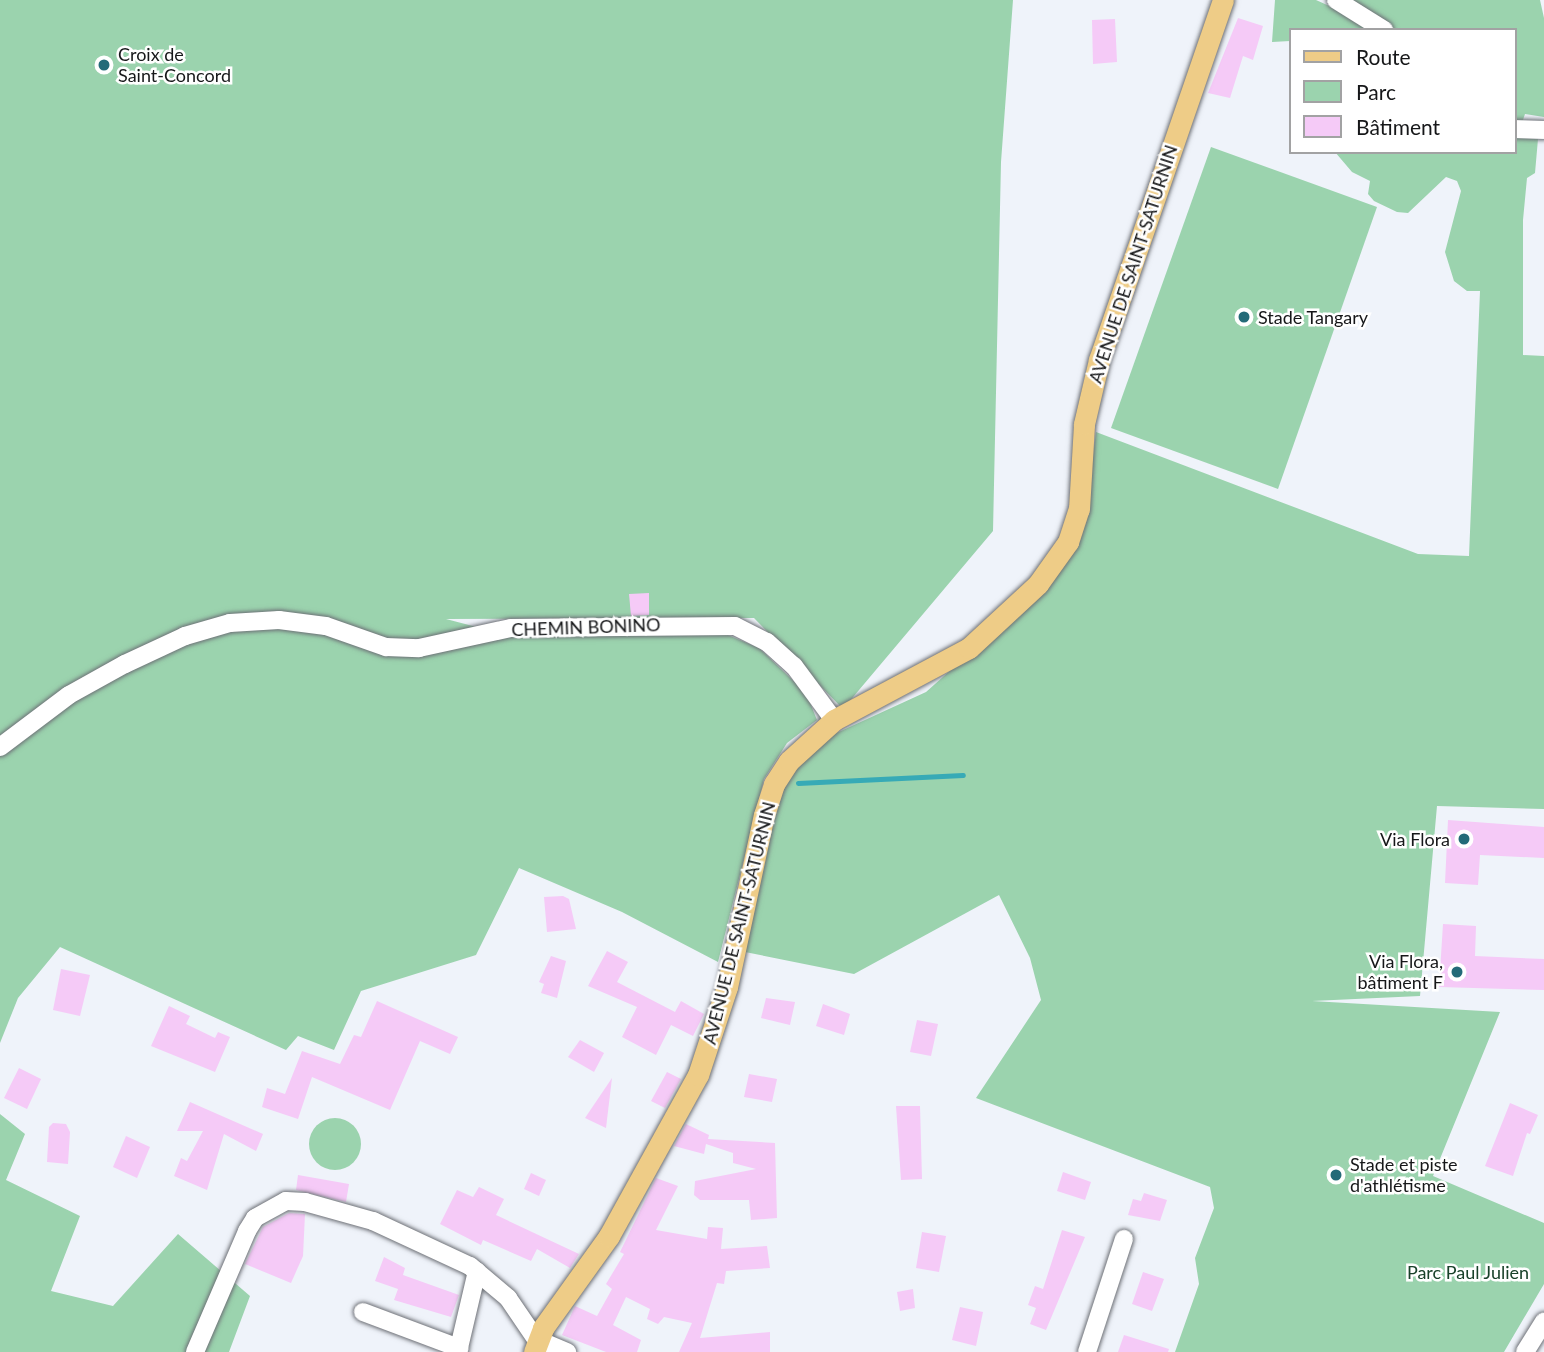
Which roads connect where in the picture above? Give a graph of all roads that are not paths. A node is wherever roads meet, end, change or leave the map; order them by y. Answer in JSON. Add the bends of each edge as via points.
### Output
{"nodes":[{"id":1,"x":1223,"y":0,"type":"edge"},
{"id":2,"x":1336,"y":0,"type":"edge"},
{"id":3,"x":1381,"y":28,"type":"edge"},
{"id":4,"x":1516,"y":129,"type":"edge"},
{"id":5,"x":1544,"y":130,"type":"edge"},
{"id":6,"x":834,"y":720,"type":"junction"},
{"id":7,"x":0,"y":747,"type":"edge"},
{"id":8,"x":1124,"y":1239,"type":"dead end"},
{"id":9,"x":477,"y":1271,"type":"junction"},
{"id":10,"x":363,"y":1312,"type":"dead end"},
{"id":11,"x":1544,"y":1322,"type":"edge"},
{"id":12,"x":535,"y":1346,"type":"edge"},
{"id":13,"x":459,"y":1350,"type":"edge"},
{"id":14,"x":195,"y":1352,"type":"edge"},
{"id":15,"x":567,"y":1352,"type":"edge"},
{"id":16,"x":1087,"y":1352,"type":"edge"},
{"id":17,"x":1525,"y":1352,"type":"edge"}],
"edges":[{"from":1,"to":6,"type":"main road","name":"AVENUE DE SAINT-SATURNIN","via":[[1099,359],[1084,424],[1079,509],[1068,542],[1038,584],[969,648]]},
{"from":2,"to":3,"type":"street"},
{"from":4,"to":5,"type":"street"},
{"from":6,"to":7,"type":"street","name":"CHEMIN BONINO","via":[[794,666],[767,642],[735,626],[511,628],[419,648],[386,647],[326,626],[279,620],[230,624],[149,653],[69,695]]},
{"from":6,"to":12,"type":"main road","name":"AVENUE DE SAINT-SATURNIN","via":[[806,741],[774,784],[727,987],[698,1075],[609,1236]]},
{"from":8,"to":16,"type":"street"},
{"from":9,"to":12,"type":"street","via":[[508,1298]]},
{"from":9,"to":13,"type":"street"},
{"from":9,"to":14,"type":"street","via":[[373,1221],[286,1201],[255,1218],[247,1231]]},
{"from":10,"to":13,"type":"street"},
{"from":11,"to":17,"type":"street"},
{"from":12,"to":15,"type":"street"}]}
